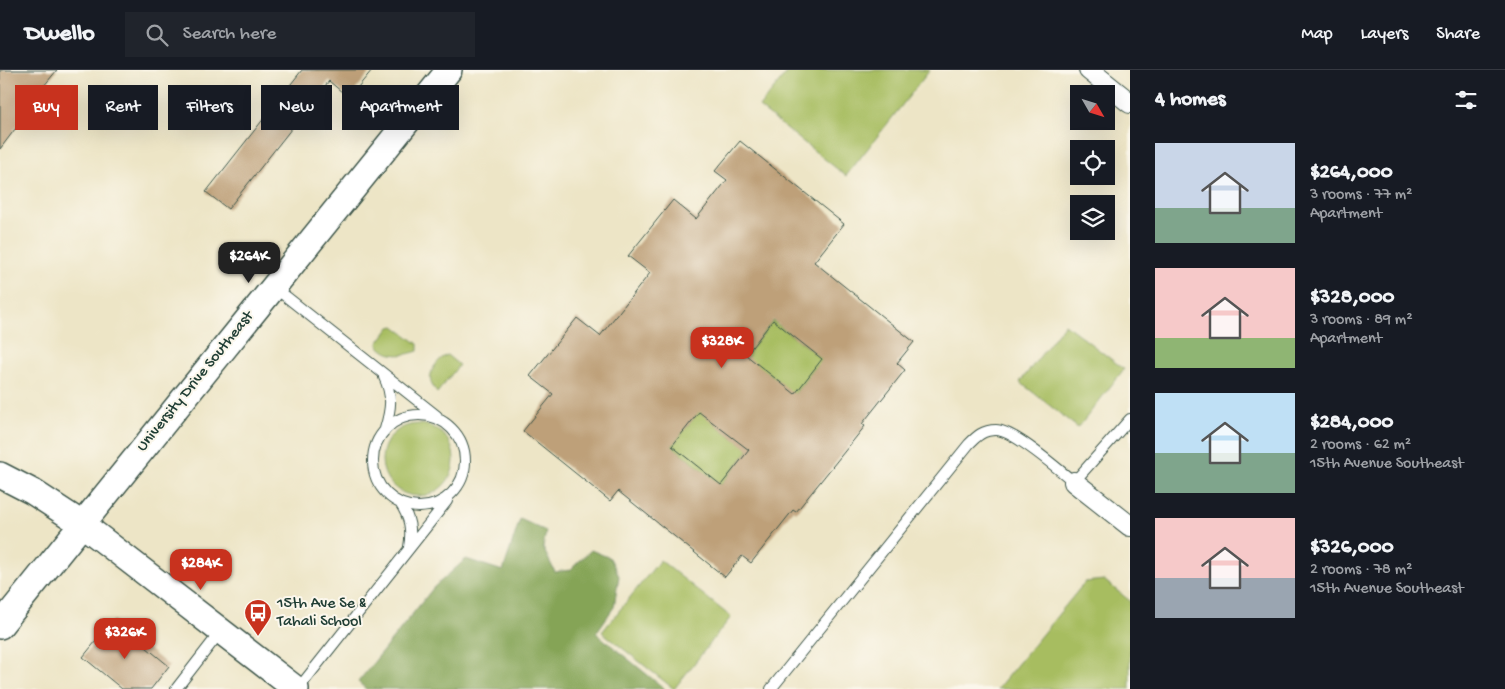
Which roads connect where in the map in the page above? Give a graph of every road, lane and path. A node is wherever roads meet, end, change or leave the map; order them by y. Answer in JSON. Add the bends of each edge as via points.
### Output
{"nodes":[{"id":1,"x":449,"y":70,"type":"edge"},
{"id":2,"x":1089,"y":70,"type":"edge"},
{"id":3,"x":1130,"y":103,"type":"edge"},
{"id":4,"x":273,"y":286,"type":"junction"},
{"id":5,"x":382,"y":373,"type":"junction"},
{"id":6,"x":1130,"y":419,"type":"edge"},
{"id":7,"x":444,"y":421,"type":"junction"},
{"id":8,"x":385,"y":429,"type":"junction"},
{"id":9,"x":0,"y":475,"type":"edge"},
{"id":10,"x":1074,"y":482,"type":"junction"},
{"id":11,"x":454,"y":492,"type":"junction"},
{"id":12,"x":400,"y":504,"type":"junction"},
{"id":13,"x":82,"y":524,"type":"junction"},
{"id":14,"x":1130,"y":526,"type":"edge"},
{"id":15,"x":409,"y":548,"type":"junction"},
{"id":16,"x":0,"y":626,"type":"edge"},
{"id":17,"x":221,"y":631,"type":"junction"},
{"id":18,"x":176,"y":689,"type":"edge"},
{"id":19,"x":297,"y":689,"type":"edge"},
{"id":20,"x":771,"y":689,"type":"edge"}],
"edges":[{"from":1,"to":4,"type":"street","name":"University Drive Southeast"},
{"from":2,"to":3,"type":"street"},
{"from":4,"to":5,"type":"lane"},
{"from":4,"to":13,"type":"street","name":"University Drive Southeast"},
{"from":5,"to":7,"type":"lane"},
{"from":5,"to":8,"type":"lane","via":[[390,389],[391,400]]},
{"from":6,"to":10,"type":"lane"},
{"from":7,"to":8,"type":"lane","via":[[420,414],[395,421]]},
{"from":7,"to":11,"type":"lane","via":[[460,438],[466,460],[465,472]]},
{"from":8,"to":12,"type":"lane","via":[[378,440],[373,466],[382,489]]},
{"from":9,"to":13,"type":"street"},
{"from":10,"to":14,"type":"street"},
{"from":10,"to":20,"type":"lane","via":[[1015,437],[997,430],[981,433]]},
{"from":11,"to":12,"type":"lane","via":[[434,505],[411,507]]},
{"from":11,"to":15,"type":"lane"},
{"from":12,"to":15,"type":"lane","via":[[410,522]]},
{"from":13,"to":16,"type":"street","name":"University Drive Southeast"},
{"from":13,"to":17,"type":"street"},
{"from":15,"to":19,"type":"lane"},
{"from":17,"to":18,"type":"lane"},
{"from":17,"to":19,"type":"street"}]}
